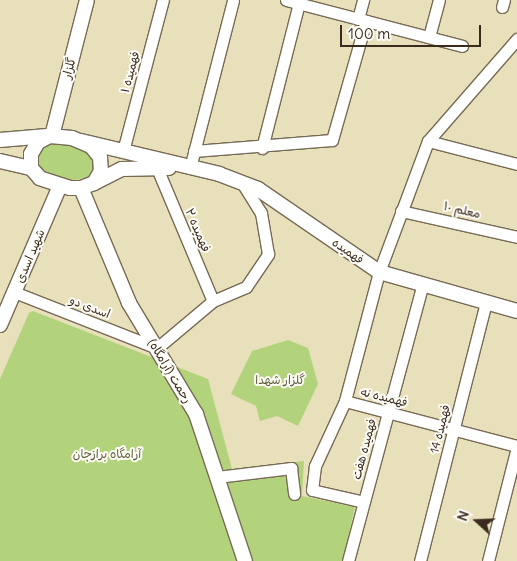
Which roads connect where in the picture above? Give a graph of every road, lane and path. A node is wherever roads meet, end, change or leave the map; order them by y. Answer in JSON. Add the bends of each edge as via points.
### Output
{"nodes":[{"id":1,"x":87,"y":0,"type":"edge"},
{"id":2,"x":163,"y":0,"type":"edge"},
{"id":3,"x":233,"y":0,"type":"edge"},
{"id":4,"x":363,"y":0,"type":"edge"},
{"id":5,"x":439,"y":0,"type":"edge"},
{"id":6,"x":292,"y":1,"type":"edge"},
{"id":7,"x":362,"y":20,"type":"junction"},
{"id":8,"x":429,"y":37,"type":"junction"},
{"id":9,"x":517,"y":39,"type":"edge"},
{"id":10,"x":462,"y":46,"type":"dead end"},
{"id":11,"x":51,"y":136,"type":"junction"},
{"id":12,"x":0,"y":140,"type":"edge"},
{"id":13,"x":81,"y":141,"type":"junction"},
{"id":14,"x":428,"y":141,"type":"junction"},
{"id":15,"x":262,"y":148,"type":"junction"},
{"id":16,"x":123,"y":151,"type":"junction"},
{"id":17,"x":194,"y":151,"type":"junction"},
{"id":18,"x":0,"y":162,"type":"edge"},
{"id":19,"x":517,"y":164,"type":"edge"},
{"id":20,"x":31,"y":168,"type":"junction"},
{"id":21,"x":157,"y":168,"type":"junction"},
{"id":22,"x":190,"y":168,"type":"junction"},
{"id":23,"x":242,"y":183,"type":"junction"},
{"id":24,"x":88,"y":185,"type":"junction"},
{"id":25,"x":60,"y":186,"type":"junction"},
{"id":26,"x":401,"y":210,"type":"junction"},
{"id":27,"x":517,"y":237,"type":"edge"},
{"id":28,"x":379,"y":272,"type":"junction"},
{"id":29,"x":422,"y":286,"type":"junction"},
{"id":30,"x":14,"y":292,"type":"junction"},
{"id":31,"x":213,"y":302,"type":"junction"},
{"id":32,"x":486,"y":304,"type":"junction"},
{"id":33,"x":517,"y":312,"type":"edge"},
{"id":34,"x":0,"y":325,"type":"edge"},
{"id":35,"x":157,"y":348,"type":"junction"},
{"id":36,"x":345,"y":401,"type":"junction"},
{"id":37,"x":388,"y":412,"type":"junction"},
{"id":38,"x":454,"y":429,"type":"junction"},
{"id":39,"x":517,"y":446,"type":"edge"},
{"id":40,"x":217,"y":477,"type":"junction"},
{"id":41,"x":294,"y":494,"type":"dead end"},
{"id":42,"x":364,"y":502,"type":"junction"},
{"id":43,"x":245,"y":561,"type":"edge"},
{"id":44,"x":348,"y":561,"type":"edge"},
{"id":45,"x":420,"y":561,"type":"edge"},
{"id":46,"x":488,"y":561,"type":"edge"}],
"edges":[{"from":1,"to":11,"type":"street","name":"گلزار"},
{"from":2,"to":16,"type":"street","name":"فهمیده ۱"},
{"from":3,"to":17,"type":"street"},
{"from":4,"to":7,"type":"street"},
{"from":5,"to":8,"type":"street"},
{"from":6,"to":7,"type":"street"},
{"from":6,"to":15,"type":"street"},
{"from":7,"to":8,"type":"street"},
{"from":7,"to":15,"type":"street","via":[[332,140]]},
{"from":8,"to":10,"type":"street"},
{"from":9,"to":14,"type":"street","name":"فهمیده نه"},
{"from":11,"to":12,"type":"street"},
{"from":11,"to":13,"type":"street"},
{"from":11,"to":20,"type":"street","via":[[38,142],[31,154]]},
{"from":13,"to":16,"type":"street"},
{"from":13,"to":24,"type":"street","via":[[100,156],[101,171]]},
{"from":14,"to":19,"type":"street"},
{"from":14,"to":26,"type":"street","name":"فهمیده نه"},
{"from":15,"to":17,"type":"street"},
{"from":16,"to":22,"type":"street"},
{"from":17,"to":22,"type":"street"},
{"from":18,"to":20,"type":"street"},
{"from":20,"to":25,"type":"street","via":[[40,178]]},
{"from":21,"to":22,"type":"street"},
{"from":21,"to":24,"type":"street","via":[[122,169]]},
{"from":21,"to":31,"type":"street","name":"فهمیده ۲"},
{"from":22,"to":23,"type":"street","name":"فهمیده"},
{"from":23,"to":28,"type":"street","name":"فهمیده","via":[[290,208]]},
{"from":23,"to":31,"type":"street","via":[[261,213],[268,254],[246,287]]},
{"from":24,"to":25,"type":"street"},
{"from":24,"to":35,"type":"street","name":"رحمت (آرامگاه)","via":[[129,303]]},
{"from":25,"to":30,"type":"street","name":"شهید اسدی"},
{"from":26,"to":27,"type":"street","name":"معلم ۱۰"},
{"from":26,"to":28,"type":"street","name":"فهمیده نه"},
{"from":28,"to":29,"type":"street","name":"فهمیده"},
{"from":28,"to":36,"type":"street","name":"فهمیده نه"},
{"from":29,"to":32,"type":"street","name":"فهمیده"},
{"from":29,"to":37,"type":"street","name":"فهمیده هفت"},
{"from":30,"to":34,"type":"street","name":"شهید اسدی"},
{"from":30,"to":35,"type":"street","name":"اسدی دو"},
{"from":31,"to":35,"type":"street"},
{"from":32,"to":33,"type":"street","name":"فهمیده"},
{"from":32,"to":38,"type":"street","name":"فهمیده 14"},
{"from":35,"to":40,"type":"street","name":"رحمت (آرامگاه)","via":[[196,414]]},
{"from":36,"to":37,"type":"street","name":"فهمیده نه"},
{"from":36,"to":42,"type":"street","via":[[316,466],[312,490]]},
{"from":37,"to":38,"type":"street","name":"فهمیده نه"},
{"from":37,"to":42,"type":"street","name":"فهمیده هفت"},
{"from":38,"to":39,"type":"street","name":"فهمیده نه"},
{"from":38,"to":45,"type":"street","name":"فهمیده 14"},
{"from":39,"to":46,"type":"street"},
{"from":40,"to":41,"type":"street","via":[[291,468]]},
{"from":40,"to":43,"type":"street","name":"رحمت (آرامگاه)"},
{"from":42,"to":44,"type":"street","name":"فهمیده هفت"}]}
